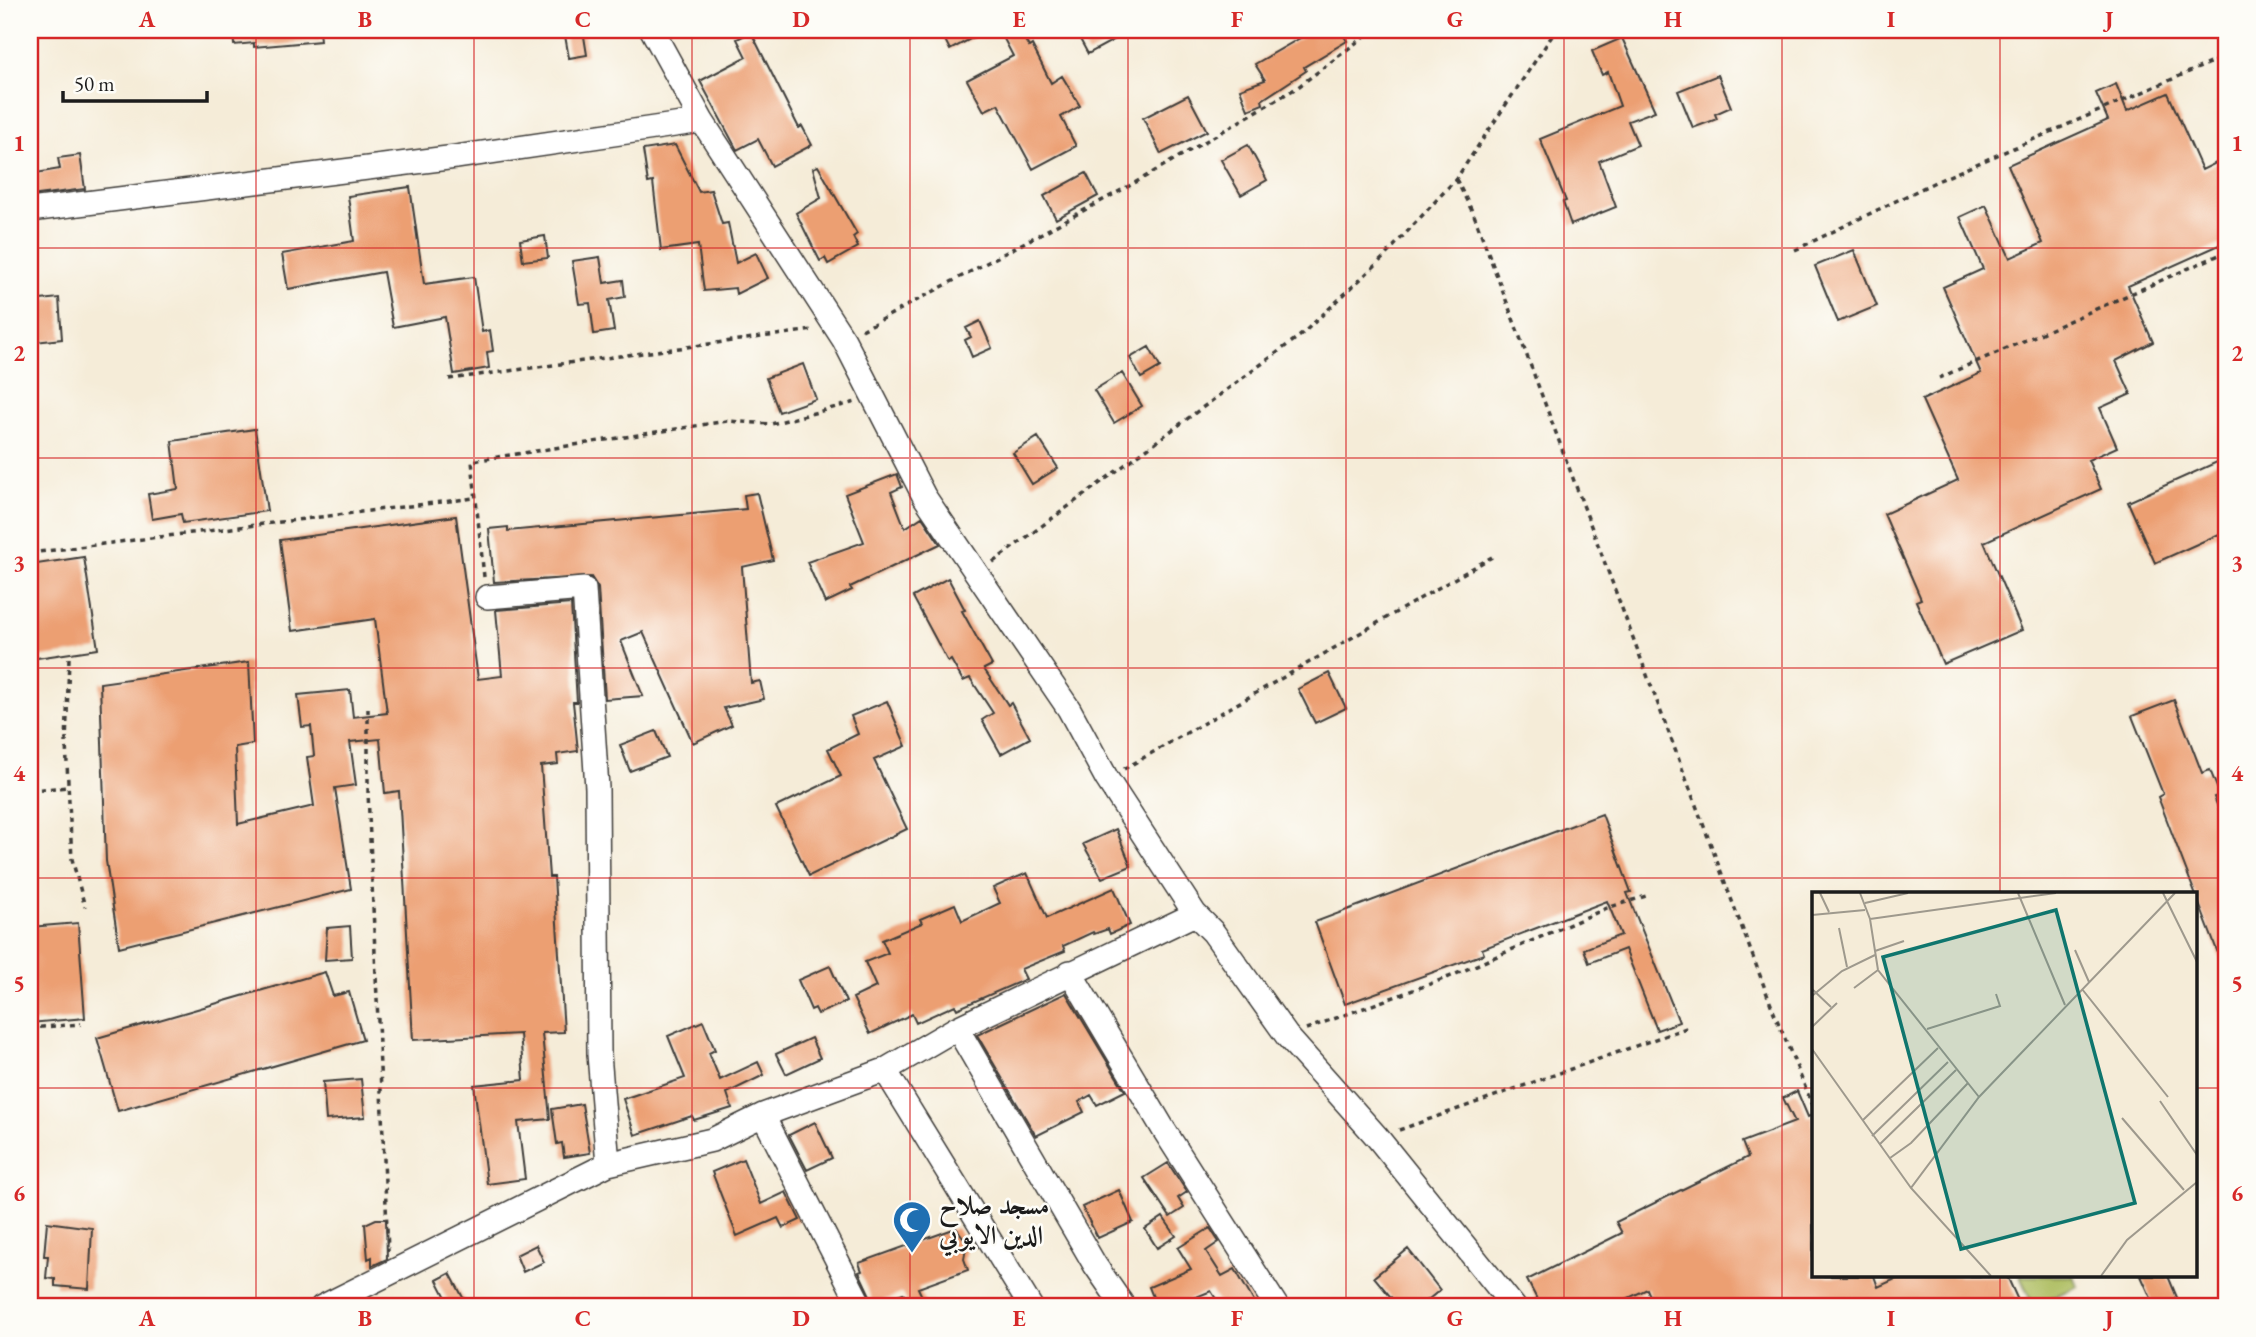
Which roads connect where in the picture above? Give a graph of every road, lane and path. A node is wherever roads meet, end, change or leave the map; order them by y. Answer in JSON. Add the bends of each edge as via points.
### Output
{"nodes":[{"id":1,"x":652,"y":30,"type":"edge"},
{"id":2,"x":1373,"y":30,"type":"edge"},
{"id":3,"x":1556,"y":30,"type":"edge"},
{"id":4,"x":2226,"y":56,"type":"edge"},
{"id":5,"x":702,"y":121,"type":"junction"},
{"id":6,"x":1456,"y":179,"type":"junction"},
{"id":7,"x":30,"y":210,"type":"edge"},
{"id":8,"x":1795,"y":250,"type":"dead end"},
{"id":9,"x":2226,"y":252,"type":"edge"},
{"id":10,"x":844,"y":340,"type":"junction"},
{"id":11,"x":449,"y":379,"type":"dead end"},
{"id":12,"x":1939,"y":379,"type":"dead end"},
{"id":13,"x":871,"y":398,"type":"junction"},
{"id":14,"x":474,"y":498,"type":"junction"},
{"id":15,"x":30,"y":553,"type":"edge"},
{"id":16,"x":1492,"y":557,"type":"dead end"},
{"id":17,"x":977,"y":574,"type":"junction"},
{"id":18,"x":486,"y":597,"type":"joint"},
{"id":19,"x":69,"y":658,"type":"dead end"},
{"id":20,"x":368,"y":708,"type":"dead end"},
{"id":21,"x":1107,"y":779,"type":"junction"},
{"id":22,"x":68,"y":787,"type":"junction"},
{"id":23,"x":30,"y":790,"type":"edge"},
{"id":24,"x":1646,"y":896,"type":"dead end"},
{"id":25,"x":85,"y":907,"type":"dead end"},
{"id":26,"x":1195,"y":914,"type":"junction"},
{"id":27,"x":1070,"y":972,"type":"junction"},
{"id":28,"x":81,"y":1024,"type":"dead end"},
{"id":29,"x":1689,"y":1027,"type":"dead end"},
{"id":30,"x":30,"y":1028,"type":"edge"},
{"id":31,"x":957,"y":1028,"type":"junction"},
{"id":32,"x":1287,"y":1036,"type":"junction"},
{"id":33,"x":885,"y":1070,"type":"junction"},
{"id":34,"x":1812,"y":1103,"type":"edge"},
{"id":35,"x":763,"y":1115,"type":"junction"},
{"id":36,"x":1377,"y":1137,"type":"junction"},
{"id":37,"x":608,"y":1164,"type":"junction"},
{"id":38,"x":390,"y":1275,"type":"junction"},
{"id":39,"x":323,"y":1307,"type":"edge"},
{"id":40,"x":861,"y":1307,"type":"edge"},
{"id":41,"x":1031,"y":1307,"type":"edge"},
{"id":42,"x":1124,"y":1307,"type":"edge"},
{"id":43,"x":1277,"y":1307,"type":"edge"},
{"id":44,"x":1514,"y":1307,"type":"edge"}],
"edges":[{"from":1,"to":5,"type":"street"},
{"from":2,"to":10,"type":"path","via":[[1298,87],[1131,185]]},
{"from":3,"to":6,"type":"path"},
{"from":4,"to":8,"type":"path","via":[[1935,182]]},
{"from":5,"to":7,"type":"street"},
{"from":5,"to":10,"type":"street"},
{"from":6,"to":17,"type":"path","via":[[1382,259],[1301,335]]},
{"from":6,"to":34,"type":"path","via":[[1474,215]]},
{"from":9,"to":12,"type":"path"},
{"from":10,"to":11,"type":"path","via":[[810,329]]},
{"from":10,"to":13,"type":"street"},
{"from":13,"to":14,"type":"path","via":[[771,424],[727,421],[472,461]]},
{"from":13,"to":17,"type":"street","via":[[924,496]]},
{"from":14,"to":15,"type":"path"},
{"from":14,"to":18,"type":"path"},
{"from":16,"to":21,"type":"path"},
{"from":17,"to":21,"type":"street","via":[[1069,709]]},
{"from":18,"to":37,"type":"street","via":[[584,589],[597,788],[599,1054]]},
{"from":19,"to":22,"type":"path"},
{"from":20,"to":38,"type":"path"},
{"from":21,"to":26,"type":"street"},
{"from":22,"to":23,"type":"path"},
{"from":22,"to":25,"type":"path","via":[[72,859]]},
{"from":24,"to":32,"type":"path","via":[[1607,908],[1449,977]]},
{"from":26,"to":27,"type":"street"},
{"from":26,"to":32,"type":"street","via":[[1213,932]]},
{"from":27,"to":31,"type":"street"},
{"from":27,"to":43,"type":"street"},
{"from":28,"to":30,"type":"path"},
{"from":29,"to":36,"type":"path"},
{"from":31,"to":33,"type":"street"},
{"from":31,"to":42,"type":"street"},
{"from":32,"to":36,"type":"street"},
{"from":33,"to":35,"type":"street"},
{"from":33,"to":41,"type":"street"},
{"from":35,"to":37,"type":"street","via":[[712,1140]]},
{"from":35,"to":40,"type":"street"},
{"from":36,"to":44,"type":"street"},
{"from":37,"to":38,"type":"street"},
{"from":38,"to":39,"type":"street"}]}
